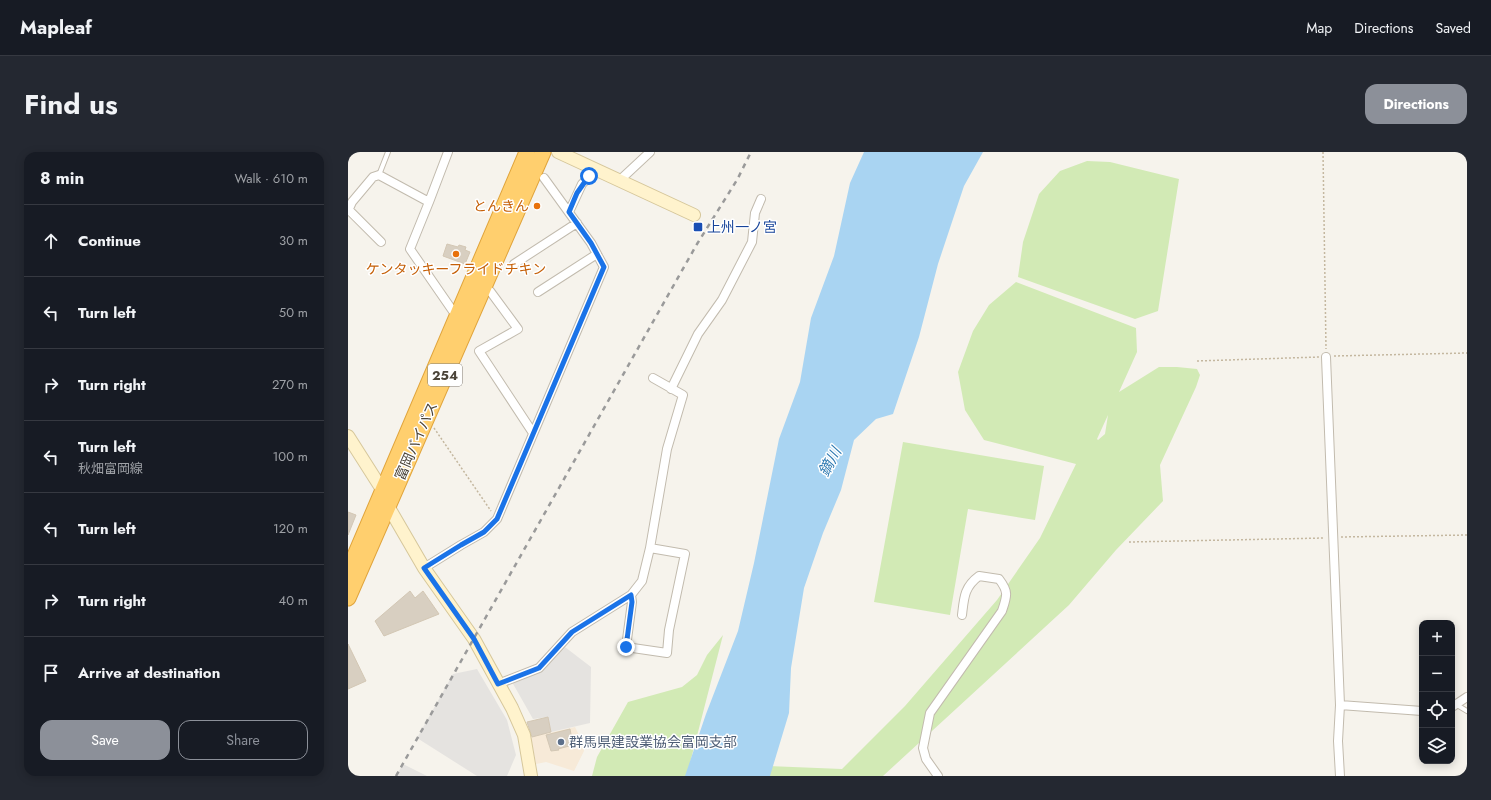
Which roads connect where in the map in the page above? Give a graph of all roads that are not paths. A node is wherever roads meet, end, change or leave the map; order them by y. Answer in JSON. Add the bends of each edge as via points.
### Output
{"nodes":[{"id":1,"x":388,"y":152,"type":"edge"},
{"id":2,"x":448,"y":152,"type":"edge"},
{"id":3,"x":527,"y":152,"type":"edge"},
{"id":4,"x":542,"y":152,"type":"edge"},
{"id":5,"x":650,"y":152,"type":"edge"},
{"id":6,"x":567,"y":154,"type":"edge"},
{"id":7,"x":596,"y":170,"type":"junction"},
{"id":8,"x":379,"y":175,"type":"junction"},
{"id":9,"x":544,"y":178,"type":"dead end"},
{"id":10,"x":620,"y":180,"type":"junction"},
{"id":11,"x":761,"y":199,"type":"dead end"},
{"id":12,"x":429,"y":202,"type":"junction"},
{"id":13,"x":348,"y":210,"type":"edge"},
{"id":14,"x":569,"y":212,"type":"junction"},
{"id":15,"x":694,"y":216,"type":"dead end"},
{"id":16,"x":577,"y":223,"type":"junction"},
{"id":17,"x":381,"y":242,"type":"dead end"},
{"id":18,"x":597,"y":254,"type":"junction"},
{"id":19,"x":514,"y":264,"type":"dead end"},
{"id":20,"x":490,"y":291,"type":"dead end"},
{"id":21,"x":538,"y":292,"type":"dead end"},
{"id":22,"x":457,"y":317,"type":"junction"},
{"id":23,"x":1326,"y":357,"type":"road end"},
{"id":24,"x":653,"y":378,"type":"dead end"},
{"id":25,"x":671,"y":389,"type":"junction"},
{"id":26,"x":533,"y":433,"type":"junction"},
{"id":27,"x":348,"y":436,"type":"edge"},
{"id":28,"x":383,"y":492,"type":"junction"},
{"id":29,"x":388,"y":506,"type":"junction"},
{"id":30,"x":650,"y":548,"type":"junction"},
{"id":31,"x":424,"y":568,"type":"junction"},
{"id":32,"x":348,"y":572,"type":"edge"},
{"id":33,"x":631,"y":595,"type":"junction"},
{"id":34,"x":348,"y":598,"type":"edge"},
{"id":35,"x":962,"y":615,"type":"dead end"},
{"id":36,"x":498,"y":684,"type":"junction"},
{"id":37,"x":1467,"y":697,"type":"edge"},
{"id":38,"x":1340,"y":705,"type":"junction"},
{"id":39,"x":1455,"y":705,"type":"edge"},
{"id":40,"x":1455,"y":706,"type":"edge"},
{"id":41,"x":1419,"y":711,"type":"edge"},
{"id":42,"x":1467,"y":711,"type":"edge"},
{"id":43,"x":531,"y":776,"type":"edge"},
{"id":44,"x":938,"y":776,"type":"edge"},
{"id":45,"x":1340,"y":776,"type":"edge"}],
"edges":[{"from":1,"to":8,"type":"lane"},
{"from":2,"to":12,"type":"street"},
{"from":3,"to":22,"type":"highway","name":"富岡バイパス","number":"254"},
{"from":4,"to":29,"type":"highway","name":"富岡バイパス","number":"254"},
{"from":5,"to":10,"type":"street"},
{"from":6,"to":7,"type":"main road"},
{"from":7,"to":10,"type":"main road"},
{"from":7,"to":14,"type":"street","via":[[582,184]]},
{"from":8,"to":12,"type":"street"},
{"from":8,"to":13,"type":"street","via":[[373,177]]},
{"from":9,"to":14,"type":"street"},
{"from":10,"to":15,"type":"main road"},
{"from":11,"to":25,"type":"street","via":[[755,213],[752,242],[722,300],[698,334]]},
{"from":12,"to":22,"type":"street","via":[[410,249]]},
{"from":13,"to":17,"type":"street"},
{"from":14,"to":16,"type":"street"},
{"from":16,"to":18,"type":"street"},
{"from":16,"to":19,"type":"street"},
{"from":18,"to":21,"type":"street"},
{"from":18,"to":26,"type":"street","via":[[604,267]]},
{"from":20,"to":26,"type":"street","via":[[518,329],[479,350]]},
{"from":22,"to":28,"type":"highway","name":"富岡バイパス","number":"254"},
{"from":23,"to":38,"type":"street"},
{"from":24,"to":25,"type":"street"},
{"from":25,"to":30,"type":"street","via":[[683,395],[667,449]]},
{"from":26,"to":31,"type":"street","via":[[497,519],[484,532]]},
{"from":27,"to":28,"type":"main road"},
{"from":28,"to":29,"type":"main road"},
{"from":28,"to":32,"type":"highway","name":"富岡バイパス","number":"254"},
{"from":29,"to":31,"type":"main road"},
{"from":29,"to":34,"type":"highway","name":"富岡バイパス","number":"254"},
{"from":30,"to":33,"type":"street","via":[[642,580]]},
{"from":30,"to":33,"type":"street","via":[[685,554],[669,630],[667,653],[626,647]]},
{"from":31,"to":36,"type":"main road","via":[[474,639]]},
{"from":33,"to":36,"type":"street","via":[[572,632],[539,668]]},
{"from":35,"to":44,"type":"street","via":[[965,592],[971,581],[979,576],[999,579],[1007,595],[1002,611],[930,713],[923,748],[926,759]]},
{"from":36,"to":43,"type":"main road","via":[[524,735]]},
{"from":37,"to":39,"type":"street"},
{"from":38,"to":41,"type":"street"},
{"from":38,"to":45,"type":"street"},
{"from":40,"to":42,"type":"lane"}]}
